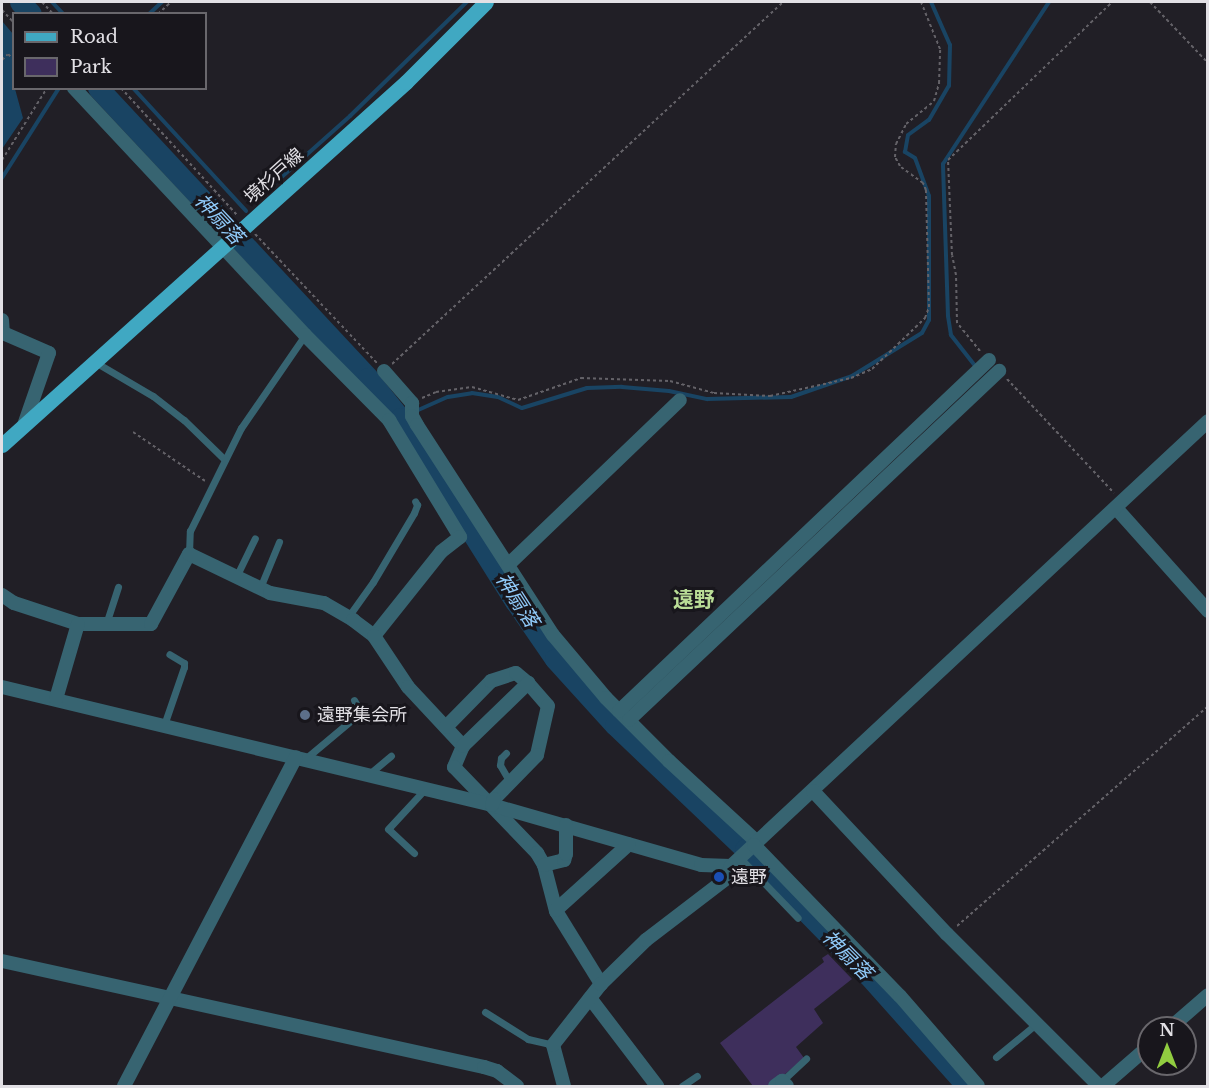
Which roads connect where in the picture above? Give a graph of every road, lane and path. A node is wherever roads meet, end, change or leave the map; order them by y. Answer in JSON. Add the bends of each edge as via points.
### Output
{"nodes":[{"id":1,"x":486,"y":2,"type":"edge"},
{"id":2,"x":783,"y":2,"type":"edge"},
{"id":3,"x":921,"y":2,"type":"edge"},
{"id":4,"x":1112,"y":2,"type":"edge"},
{"id":5,"x":1150,"y":2,"type":"edge"},
{"id":6,"x":1208,"y":63,"type":"edge"},
{"id":7,"x":46,"y":90,"type":"edge"},
{"id":8,"x":76,"y":90,"type":"edge"},
{"id":9,"x":2,"y":160,"type":"edge"},
{"id":10,"x":225,"y":246,"type":"junction"},
{"id":11,"x":2,"y":320,"type":"edge"},
{"id":12,"x":305,"y":335,"type":"junction"},
{"id":13,"x":989,"y":360,"type":"joint"},
{"id":14,"x":95,"y":362,"type":"junction"},
{"id":15,"x":384,"y":371,"type":"joint"},
{"id":16,"x":999,"y":371,"type":"joint"},
{"id":17,"x":680,"y":400,"type":"dead end"},
{"id":18,"x":412,"y":403,"type":"junction"},
{"id":19,"x":1208,"y":421,"type":"edge"},
{"id":20,"x":24,"y":425,"type":"junction"},
{"id":21,"x":417,"y":425,"type":"junction"},
{"id":22,"x":133,"y":432,"type":"dead end"},
{"id":23,"x":400,"y":435,"type":"junction"},
{"id":24,"x":2,"y":445,"type":"edge"},
{"id":25,"x":225,"y":460,"type":"junction"},
{"id":26,"x":212,"y":486,"type":"junction"},
{"id":27,"x":415,"y":501,"type":"dead end"},
{"id":28,"x":1119,"y":504,"type":"junction"},
{"id":29,"x":255,"y":538,"type":"dead end"},
{"id":30,"x":279,"y":543,"type":"dead end"},
{"id":31,"x":189,"y":555,"type":"junction"},
{"id":32,"x":508,"y":565,"type":"junction"},
{"id":33,"x":236,"y":577,"type":"junction"},
{"id":34,"x":118,"y":587,"type":"dead end"},
{"id":35,"x":260,"y":588,"type":"junction"},
{"id":36,"x":2,"y":595,"type":"edge"},
{"id":37,"x":1208,"y":611,"type":"edge"},
{"id":38,"x":348,"y":617,"type":"junction"},
{"id":39,"x":78,"y":624,"type":"junction"},
{"id":40,"x":106,"y":624,"type":"junction"},
{"id":41,"x":374,"y":636,"type":"junction"},
{"id":42,"x":169,"y":654,"type":"dead end"},
{"id":43,"x":528,"y":683,"type":"junction"},
{"id":44,"x":2,"y":687,"type":"edge"},
{"id":45,"x":56,"y":699,"type":"junction"},
{"id":46,"x":354,"y":700,"type":"dead end"},
{"id":47,"x":1208,"y":706,"type":"edge"},
{"id":48,"x":624,"y":716,"type":"junction"},
{"id":49,"x":164,"y":725,"type":"junction"},
{"id":50,"x":446,"y":727,"type":"junction"},
{"id":51,"x":463,"y":746,"type":"junction"},
{"id":52,"x":506,"y":753,"type":"dead end"},
{"id":53,"x":391,"y":756,"type":"dead end"},
{"id":54,"x":300,"y":758,"type":"junction"},
{"id":55,"x":368,"y":775,"type":"junction"},
{"id":56,"x":510,"y":782,"type":"junction"},
{"id":57,"x":425,"y":789,"type":"junction"},
{"id":58,"x":813,"y":791,"type":"junction"},
{"id":59,"x":492,"y":805,"type":"junction"},
{"id":60,"x":566,"y":825,"type":"junction"},
{"id":61,"x":629,"y":844,"type":"junction"},
{"id":62,"x":755,"y":844,"type":"junction"},
{"id":63,"x":414,"y":853,"type":"dead end"},
{"id":64,"x":736,"y":862,"type":"junction"},
{"id":65,"x":544,"y":865,"type":"junction"},
{"id":66,"x":556,"y":910,"type":"junction"},
{"id":67,"x":798,"y":918,"type":"dead end"},
{"id":68,"x":948,"y":934,"type":"junction"},
{"id":69,"x":2,"y":961,"type":"edge"},
{"id":70,"x":601,"y":984,"type":"junction"},
{"id":71,"x":1208,"y":995,"type":"edge"},
{"id":72,"x":170,"y":998,"type":"junction"},
{"id":73,"x":590,"y":998,"type":"junction"},
{"id":74,"x":485,"y":1012,"type":"dead end"},
{"id":75,"x":1184,"y":1016,"type":"edge"},
{"id":76,"x":1036,"y":1023,"type":"junction"},
{"id":77,"x":553,"y":1045,"type":"junction"},
{"id":78,"x":1137,"y":1056,"type":"edge"},
{"id":79,"x":996,"y":1057,"type":"dead end"},
{"id":80,"x":806,"y":1059,"type":"dead end"},
{"id":81,"x":696,"y":1076,"type":"dead end"},
{"id":82,"x":782,"y":1085,"type":"edge"},
{"id":83,"x":124,"y":1086,"type":"edge"},
{"id":84,"x":517,"y":1086,"type":"edge"},
{"id":85,"x":564,"y":1086,"type":"edge"},
{"id":86,"x":657,"y":1086,"type":"edge"},
{"id":87,"x":682,"y":1086,"type":"edge"},
{"id":88,"x":978,"y":1086,"type":"edge"},
{"id":89,"x":1101,"y":1086,"type":"edge"}],
"edges":[{"from":1,"to":10,"type":"main road","name":"境杉戸線","via":[[406,82]]},
{"from":2,"to":15,"type":"path"},
{"from":3,"to":18,"type":"path","via":[[940,49],[939,83],[934,101],[906,124],[896,144],[895,157],[926,190],[929,307],[925,318],[872,369],[851,378],[770,396],[714,393],[670,381],[581,378],[518,400],[482,388],[462,387],[436,392]]},
{"from":4,"to":13,"type":"path","via":[[948,160],[957,323]]},
{"from":5,"to":6,"type":"path"},
{"from":7,"to":9,"type":"path"},
{"from":8,"to":10,"type":"street"},
{"from":10,"to":12,"type":"street"},
{"from":10,"to":14,"type":"main road","name":"境杉戸線"},
{"from":11,"to":20,"type":"street","via":[[3,333],[49,353]]},
{"from":12,"to":23,"type":"street"},
{"from":12,"to":25,"type":"lane","via":[[241,428]]},
{"from":13,"to":48,"type":"street"},
{"from":14,"to":20,"type":"main road","name":"境杉戸線"},
{"from":14,"to":25,"type":"lane","via":[[153,396]]},
{"from":15,"to":18,"type":"street"},
{"from":16,"to":28,"type":"path"},
{"from":16,"to":48,"type":"street"},
{"from":17,"to":32,"type":"street"},
{"from":18,"to":21,"type":"street"},
{"from":19,"to":28,"type":"street"},
{"from":20,"to":24,"type":"main road","name":"境杉戸線"},
{"from":21,"to":23,"type":"street"},
{"from":21,"to":32,"type":"street"},
{"from":22,"to":26,"type":"path"},
{"from":23,"to":41,"type":"street","via":[[460,537],[441,552]]},
{"from":25,"to":26,"type":"lane"},
{"from":26,"to":31,"type":"lane","via":[[190,531]]},
{"from":27,"to":38,"type":"lane","via":[[414,513]]},
{"from":28,"to":37,"type":"street"},
{"from":28,"to":58,"type":"street"},
{"from":29,"to":33,"type":"lane"},
{"from":30,"to":35,"type":"lane"},
{"from":31,"to":33,"type":"street"},
{"from":31,"to":40,"type":"street","via":[[151,624]]},
{"from":32,"to":48,"type":"street","via":[[553,635]]},
{"from":33,"to":35,"type":"street"},
{"from":34,"to":40,"type":"lane"},
{"from":35,"to":38,"type":"street","via":[[324,603]]},
{"from":36,"to":39,"type":"street","via":[[14,603]]},
{"from":38,"to":41,"type":"street"},
{"from":39,"to":40,"type":"street"},
{"from":39,"to":45,"type":"street"},
{"from":41,"to":50,"type":"street","via":[[408,687]]},
{"from":42,"to":49,"type":"lane","via":[[184,663],[184,667]]},
{"from":43,"to":50,"type":"street","via":[[516,673],[491,681]]},
{"from":43,"to":51,"type":"street"},
{"from":43,"to":56,"type":"street","via":[[548,706],[537,755]]},
{"from":44,"to":45,"type":"street"},
{"from":45,"to":49,"type":"street"},
{"from":46,"to":54,"type":"lane","via":[[358,707],[355,717]]},
{"from":47,"to":68,"type":"path"},
{"from":48,"to":62,"type":"street"},
{"from":49,"to":54,"type":"street"},
{"from":50,"to":51,"type":"street"},
{"from":51,"to":59,"type":"street","via":[[454,767]]},
{"from":52,"to":56,"type":"lane","via":[[500,765]]},
{"from":53,"to":55,"type":"lane"},
{"from":54,"to":55,"type":"street"},
{"from":54,"to":72,"type":"street"},
{"from":55,"to":57,"type":"street"},
{"from":56,"to":59,"type":"street"},
{"from":57,"to":59,"type":"street"},
{"from":57,"to":63,"type":"lane","via":[[388,829]]},
{"from":58,"to":62,"type":"street"},
{"from":58,"to":68,"type":"street"},
{"from":59,"to":60,"type":"street"},
{"from":59,"to":65,"type":"street","via":[[531,844]]},
{"from":60,"to":61,"type":"street"},
{"from":60,"to":65,"type":"street","via":[[564,860]]},
{"from":61,"to":64,"type":"street","via":[[701,865]]},
{"from":61,"to":66,"type":"street"},
{"from":62,"to":64,"type":"street"},
{"from":62,"to":88,"type":"street","via":[[900,996]]},
{"from":64,"to":67,"type":"lane"},
{"from":64,"to":70,"type":"street","via":[[727,878],[646,940]]},
{"from":65,"to":66,"type":"street"},
{"from":66,"to":70,"type":"street"},
{"from":68,"to":76,"type":"street"},
{"from":69,"to":72,"type":"street"},
{"from":70,"to":73,"type":"street"},
{"from":71,"to":75,"type":"street"},
{"from":72,"to":83,"type":"street"},
{"from":72,"to":84,"type":"street","via":[[484,1067],[497,1071]]},
{"from":73,"to":77,"type":"street"},
{"from":73,"to":86,"type":"street"},
{"from":74,"to":77,"type":"lane","via":[[528,1039]]},
{"from":76,"to":79,"type":"lane"},
{"from":76,"to":89,"type":"street"},
{"from":77,"to":85,"type":"street"},
{"from":78,"to":89,"type":"street"},
{"from":80,"to":82,"type":"lane"},
{"from":81,"to":87,"type":"lane"}]}
